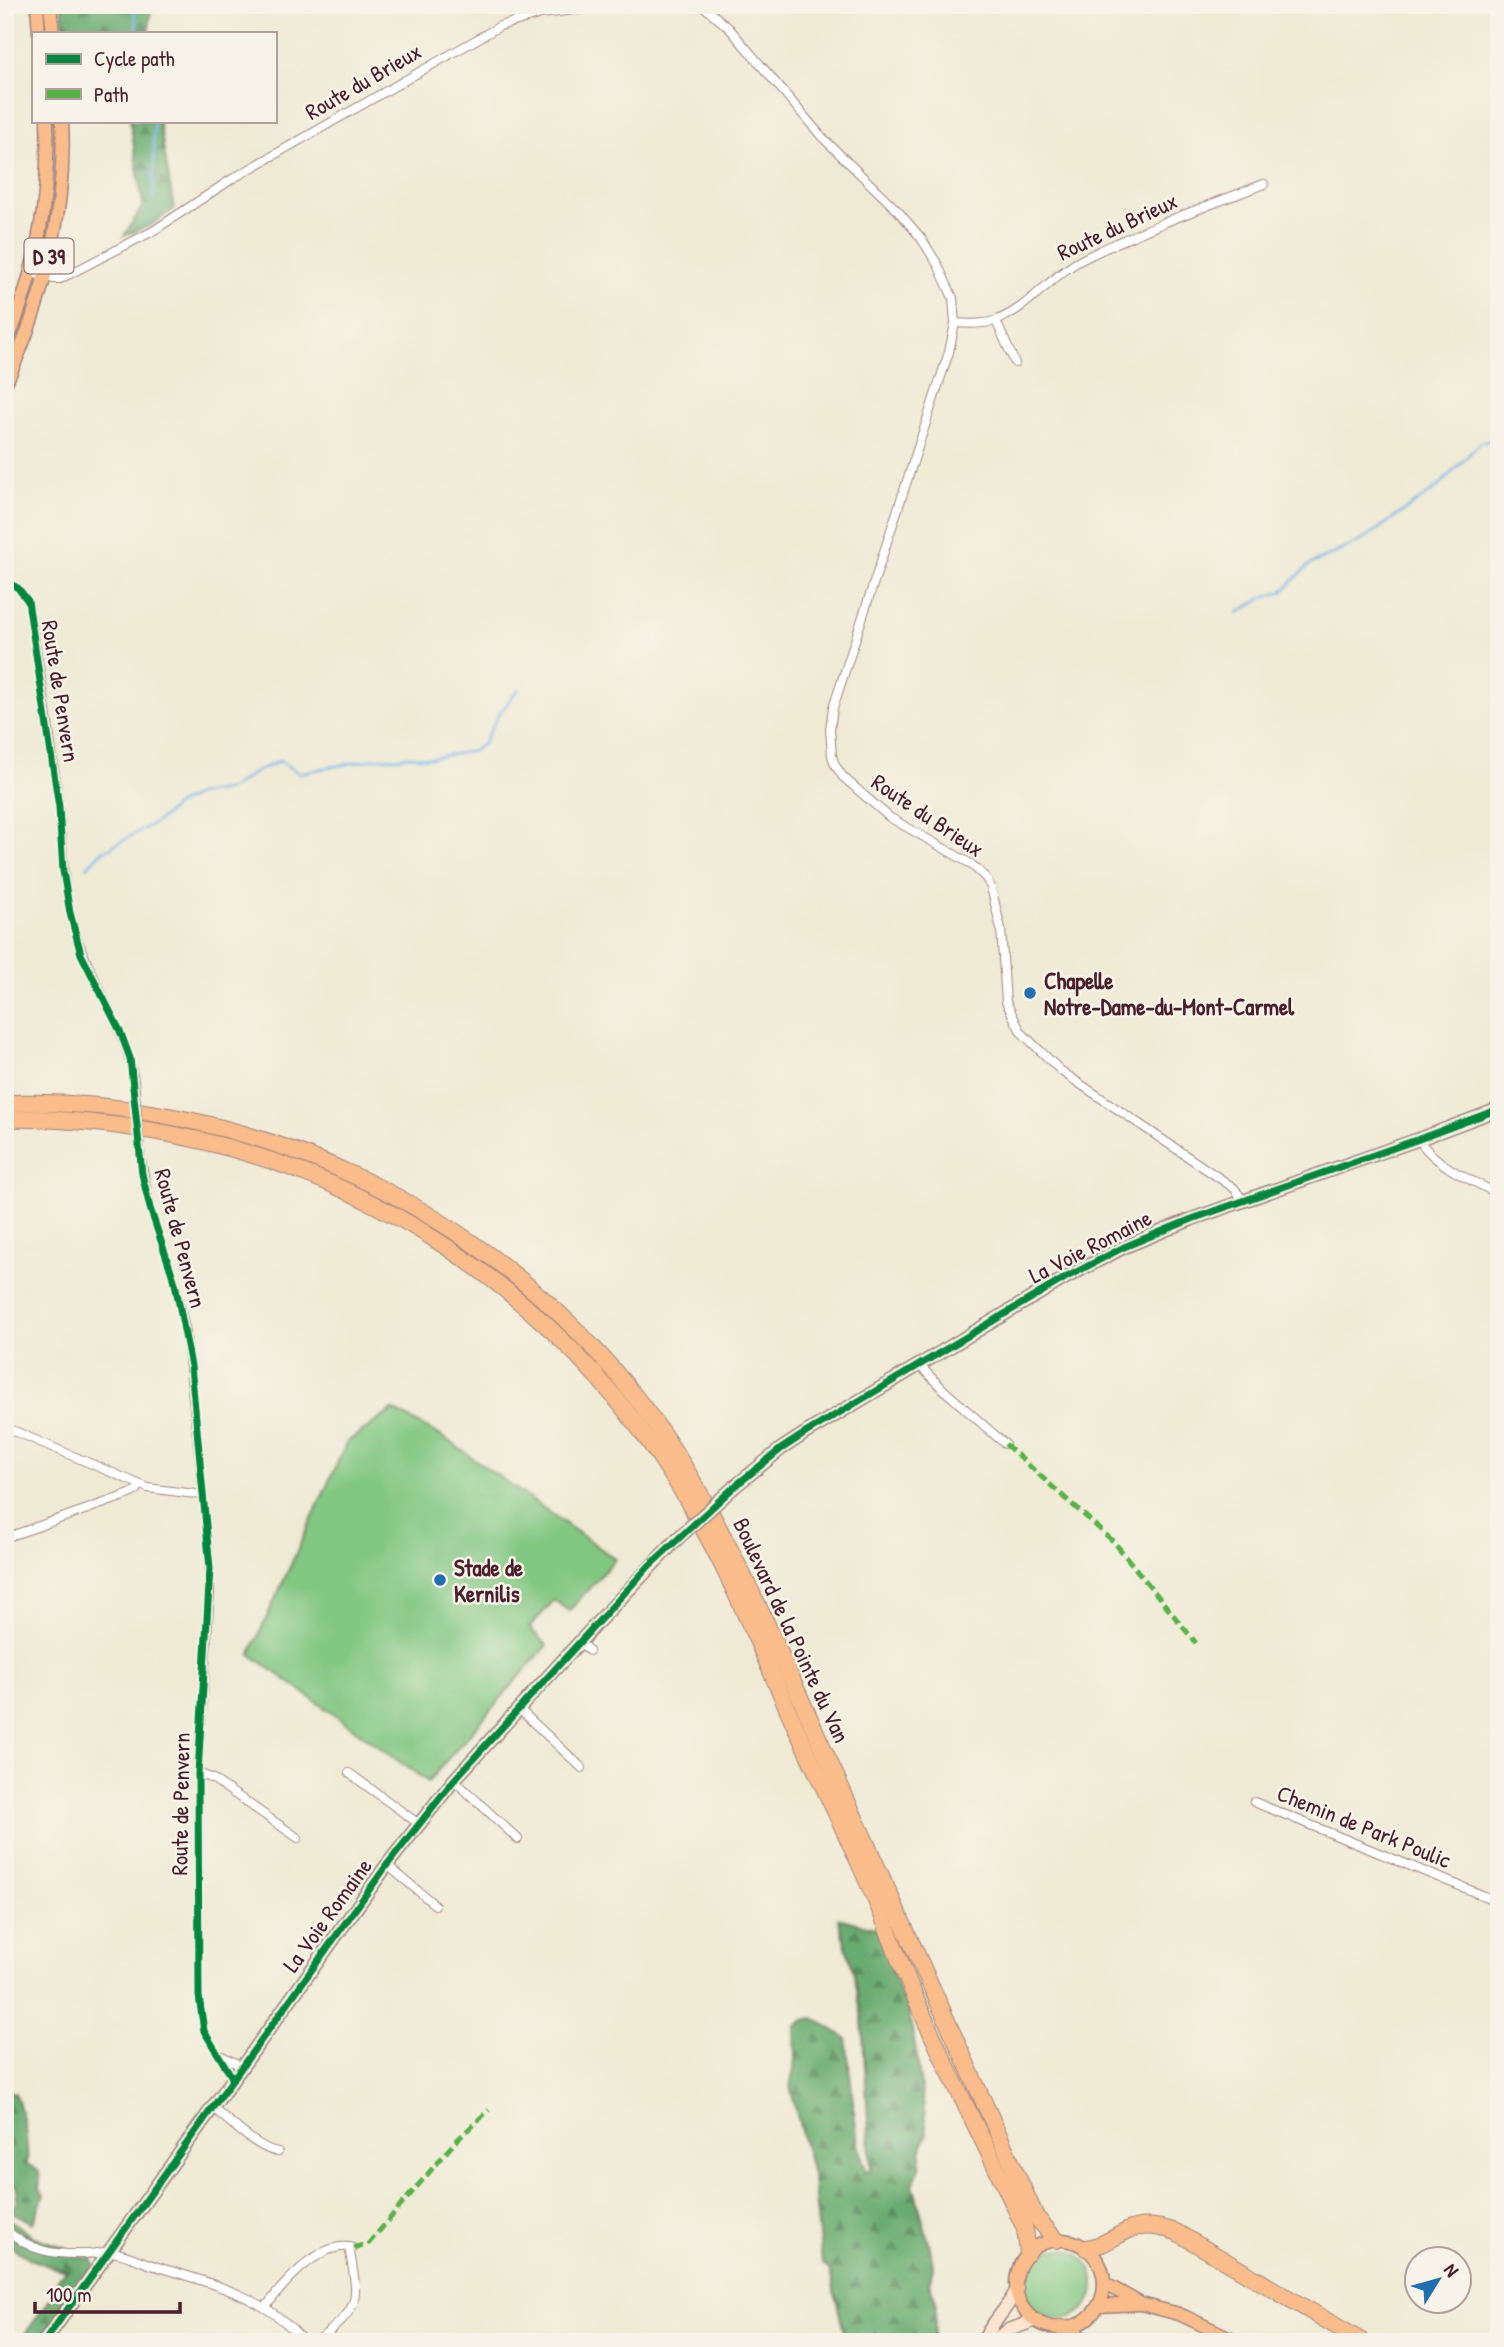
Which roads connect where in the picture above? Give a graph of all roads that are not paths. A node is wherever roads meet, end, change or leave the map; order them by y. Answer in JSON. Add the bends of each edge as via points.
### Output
{"nodes":[{"id":1,"x":37,"y":5,"type":"edge"},
{"id":2,"x":50,"y":5,"type":"edge"},
{"id":3,"x":617,"y":5,"type":"edge"},
{"id":4,"x":707,"y":7,"type":"edge"},
{"id":5,"x":39,"y":32,"type":"edge"},
{"id":6,"x":53,"y":32,"type":"edge"},
{"id":7,"x":47,"y":122,"type":"edge"},
{"id":8,"x":62,"y":122,"type":"edge"},
{"id":9,"x":1264,"y":184,"type":"dead end"},
{"id":10,"x":31,"y":273,"type":"junction"},
{"id":11,"x":45,"y":277,"type":"junction"},
{"id":12,"x":996,"y":321,"type":"junction"},
{"id":13,"x":955,"y":323,"type":"junction"},
{"id":14,"x":5,"y":348,"type":"edge"},
{"id":15,"x":1015,"y":363,"type":"dead end"},
{"id":16,"x":5,"y":385,"type":"edge"},
{"id":17,"x":5,"y":581,"type":"edge"},
{"id":18,"x":5,"y":1103,"type":"edge"},
{"id":19,"x":1499,"y":1109,"type":"edge"},
{"id":20,"x":5,"y":1119,"type":"edge"},
{"id":21,"x":1419,"y":1139,"type":"junction"},
{"id":22,"x":1499,"y":1194,"type":"edge"},
{"id":23,"x":1244,"y":1202,"type":"junction"},
{"id":24,"x":919,"y":1365,"type":"junction"},
{"id":25,"x":5,"y":1427,"type":"edge"},
{"id":26,"x":1005,"y":1444,"type":"dead end"},
{"id":27,"x":139,"y":1485,"type":"junction"},
{"id":28,"x":203,"y":1495,"type":"junction"},
{"id":29,"x":5,"y":1538,"type":"edge"},
{"id":30,"x":518,"y":1708,"type":"junction"},
{"id":31,"x":582,"y":1768,"type":"dead end"},
{"id":32,"x":198,"y":1773,"type":"junction"},
{"id":33,"x":349,"y":1773,"type":"dead end"},
{"id":34,"x":454,"y":1780,"type":"junction"},
{"id":35,"x":1254,"y":1802,"type":"dead end"},
{"id":36,"x":419,"y":1824,"type":"junction"},
{"id":37,"x":298,"y":1838,"type":"dead end"},
{"id":38,"x":517,"y":1839,"type":"dead end"},
{"id":39,"x":387,"y":1865,"type":"junction"},
{"id":40,"x":1499,"y":1902,"type":"edge"},
{"id":41,"x":435,"y":1905,"type":"dead end"},
{"id":42,"x":216,"y":2052,"type":"junction"},
{"id":43,"x":241,"y":2066,"type":"junction"},
{"id":44,"x":233,"y":2079,"type":"junction"},
{"id":45,"x":213,"y":2108,"type":"junction"},
{"id":46,"x":278,"y":2152,"type":"dead end"},
{"id":47,"x":5,"y":2230,"type":"edge"},
{"id":48,"x":1056,"y":2240,"type":"junction"},
{"id":49,"x":1086,"y":2248,"type":"junction"},
{"id":50,"x":108,"y":2252,"type":"junction"},
{"id":51,"x":1028,"y":2253,"type":"junction"},
{"id":52,"x":1104,"y":2283,"type":"junction"},
{"id":53,"x":1017,"y":2289,"type":"junction"},
{"id":54,"x":1141,"y":2304,"type":"junction"},
{"id":55,"x":1098,"y":2306,"type":"junction"},
{"id":56,"x":265,"y":2308,"type":"junction"},
{"id":57,"x":1036,"y":2320,"type":"junction"},
{"id":58,"x":1062,"y":2328,"type":"junction"},
{"id":59,"x":44,"y":2342,"type":"edge"},
{"id":60,"x":304,"y":2342,"type":"edge"},
{"id":61,"x":316,"y":2342,"type":"edge"},
{"id":62,"x":983,"y":2342,"type":"edge"},
{"id":63,"x":991,"y":2342,"type":"edge"},
{"id":64,"x":1087,"y":2342,"type":"edge"},
{"id":65,"x":1239,"y":2342,"type":"edge"},
{"id":66,"x":1363,"y":2342,"type":"edge"}],
"edges":[{"from":1,"to":5,"type":"main road"},
{"from":2,"to":6,"type":"main road"},
{"from":3,"to":11,"type":"street","name":"Route du Brieux","via":[[541,14],[500,26],[232,179],[153,231],[60,279]]},
{"from":4,"to":13,"type":"street","name":"Route du Brieux","via":[[822,137],[911,225],[945,279],[953,298]]},
{"from":7,"to":10,"type":"main road","number":"D 39","via":[[43,218]]},
{"from":8,"to":11,"type":"main road","number":"D 39","via":[[57,212]]},
{"from":9,"to":12,"type":"street","name":"Route du Brieux","via":[[1069,266]]},
{"from":10,"to":11,"type":"street","name":"Route du Brieux"},
{"from":10,"to":14,"type":"main road","number":"D 39"},
{"from":11,"to":16,"type":"main road","number":"D 39"},
{"from":12,"to":13,"type":"street"},
{"from":12,"to":15,"type":"street"},
{"from":13,"to":23,"type":"street","name":"Route du Brieux","via":[[833,708],[830,729],[835,765],[851,786],[889,817],[957,854],[985,877],[1001,929],[1006,1002],[1026,1039],[1061,1071],[1234,1188]]},
{"from":17,"to":28,"type":"street","name":"Route de Penvern","bridge":true,"via":[[28,601],[70,913],[81,954],[130,1058],[148,1198],[182,1309]]},
{"from":18,"to":48,"type":"highway","name":"Boulevard de la Pointe du Van","via":[[150,1112],[235,1130],[325,1162],[394,1194],[471,1242],[534,1292],[596,1351],[656,1425],[724,1537],[1036,2217]]},
{"from":19,"to":21,"type":"street","name":"La Voie Romaine"},
{"from":20,"to":51,"type":"highway","name":"Boulevard de la Pointe du Van","via":[[48,1119],[178,1134],[311,1174],[436,1239],[534,1314],[584,1362],[627,1412],[677,1483],[730,1584],[879,1908],[931,2033],[1025,2229]]},
{"from":21,"to":22,"type":"street","via":[[1446,1165]]},
{"from":21,"to":23,"type":"street","name":"La Voie Romaine"},
{"from":23,"to":24,"type":"street","name":"La Voie Romaine","via":[[1096,1260]]},
{"from":24,"to":26,"type":"street"},
{"from":24,"to":30,"type":"street","name":"La Voie Romaine","bridge":true,"via":[[792,1441],[734,1487],[649,1566],[584,1646]]},
{"from":25,"to":27,"type":"street"},
{"from":27,"to":28,"type":"street"},
{"from":27,"to":29,"type":"street","via":[[130,1494]]},
{"from":28,"to":32,"type":"street","name":"Route de Penvern","via":[[210,1593]]},
{"from":30,"to":31,"type":"street"},
{"from":30,"to":34,"type":"street","name":"La Voie Romaine"},
{"from":32,"to":37,"type":"street","name":"Route de Penvern"},
{"from":32,"to":42,"type":"street","name":"Route de Penvern","via":[[199,1996],[204,2031]]},
{"from":33,"to":36,"type":"street"},
{"from":34,"to":36,"type":"street","name":"La Voie Romaine"},
{"from":34,"to":38,"type":"street"},
{"from":35,"to":40,"type":"street","name":"Chemin de Park Poulic"},
{"from":36,"to":39,"type":"street","name":"La Voie Romaine"},
{"from":39,"to":41,"type":"street","name":"La Voie Romaine"},
{"from":39,"to":43,"type":"street","name":"La Voie Romaine"},
{"from":42,"to":43,"type":"street"},
{"from":42,"to":44,"type":"street","name":"Route de Penvern"},
{"from":43,"to":44,"type":"street","name":"La Voie Romaine"},
{"from":44,"to":45,"type":"street","name":"La Voie Romaine"},
{"from":45,"to":46,"type":"street","via":[[259,2145]]},
{"from":45,"to":50,"type":"street","name":"La Voie Romaine"},
{"from":47,"to":50,"type":"street","via":[[51,2253]]},
{"from":48,"to":49,"type":"main road"},
{"from":48,"to":51,"type":"main road"},
{"from":49,"to":52,"type":"main road","via":[[1099,2263]]},
{"from":49,"to":66,"type":"highway","via":[[1138,2227],[1176,2232]]},
{"from":50,"to":56,"type":"street","via":[[223,2288]]},
{"from":50,"to":59,"type":"street","name":"La Voie Romaine"},
{"from":51,"to":53,"type":"main road","via":[[1018,2271]]},
{"from":52,"to":54,"type":"main road"},
{"from":52,"to":55,"type":"main road"},
{"from":53,"to":57,"type":"main road","via":[[1020,2302]]},
{"from":53,"to":62,"type":"street"},
{"from":54,"to":55,"type":"main road"},
{"from":54,"to":65,"type":"main road","via":[[1179,2314]]},
{"from":55,"to":58,"type":"main road","via":[[1076,2325]]},
{"from":56,"to":60,"type":"street"},
{"from":56,"to":61,"type":"street","via":[[316,2256],[351,2247],[354,2304]]},
{"from":57,"to":58,"type":"main road"},
{"from":57,"to":63,"type":"street"},
{"from":58,"to":64,"type":"highway"}]}
